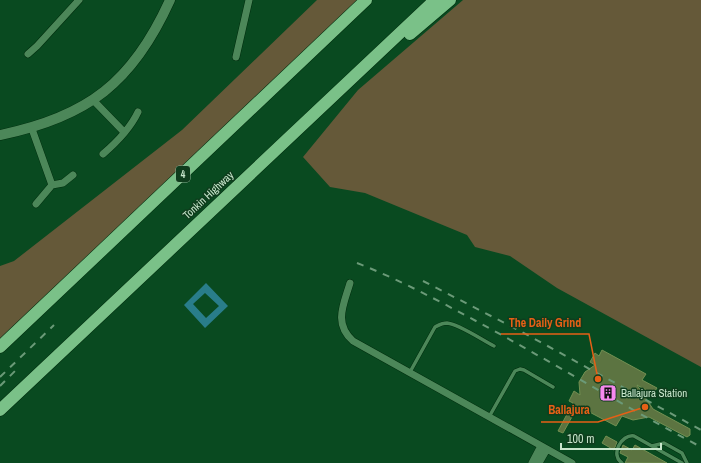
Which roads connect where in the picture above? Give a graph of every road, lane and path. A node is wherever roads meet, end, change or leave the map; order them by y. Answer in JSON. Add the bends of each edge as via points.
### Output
{"nodes":[{"id":1,"x":79,"y":0,"type":"edge"},
{"id":2,"x":170,"y":0,"type":"edge"},
{"id":3,"x":250,"y":0,"type":"edge"},
{"id":4,"x":366,"y":0,"type":"edge"},
{"id":5,"x":435,"y":0,"type":"edge"},
{"id":6,"x":450,"y":0,"type":"edge"},
{"id":7,"x":28,"y":54,"type":"dead end"},
{"id":8,"x":236,"y":57,"type":"dead end"},
{"id":9,"x":342,"y":86,"type":"junction"},
{"id":10,"x":94,"y":100,"type":"junction"},
{"id":11,"x":138,"y":112,"type":"dead end"},
{"id":12,"x":32,"y":129,"type":"junction"},
{"id":13,"x":124,"y":132,"type":"junction"},
{"id":14,"x":0,"y":135,"type":"edge"},
{"id":15,"x":103,"y":154,"type":"dead end"},
{"id":16,"x":74,"y":175,"type":"dead end"},
{"id":17,"x":52,"y":185,"type":"junction"},
{"id":18,"x":36,"y":204,"type":"dead end"},
{"id":19,"x":350,"y":283,"type":"dead end"},
{"id":20,"x":494,"y":346,"type":"dead end"},
{"id":21,"x":0,"y":347,"type":"edge"},
{"id":22,"x":410,"y":372,"type":"junction"},
{"id":23,"x":553,"y":387,"type":"dead end"},
{"id":24,"x":0,"y":410,"type":"edge"},
{"id":25,"x":489,"y":417,"type":"junction"},
{"id":26,"x":652,"y":446,"type":"junction"},
{"id":27,"x":544,"y":448,"type":"junction"},
{"id":28,"x":532,"y":463,"type":"edge"},
{"id":29,"x":539,"y":463,"type":"edge"},
{"id":30,"x":572,"y":463,"type":"edge"},
{"id":31,"x":622,"y":463,"type":"edge"},
{"id":32,"x":682,"y":463,"type":"edge"},
{"id":33,"x":687,"y":463,"type":"edge"}],
"edges":[{"from":1,"to":7,"type":"street"},
{"from":2,"to":10,"type":"street","via":[[143,51],[127,71]]},
{"from":3,"to":8,"type":"street"},
{"from":4,"to":21,"type":"highway","number":"4"},
{"from":5,"to":9,"type":"highway","name":"Tonkin Highway"},
{"from":6,"to":9,"type":"highway"},
{"from":9,"to":24,"type":"highway","name":"Tonkin Highway"},
{"from":10,"to":12,"type":"street"},
{"from":10,"to":13,"type":"street"},
{"from":11,"to":13,"type":"street"},
{"from":12,"to":14,"type":"street"},
{"from":12,"to":17,"type":"street"},
{"from":13,"to":15,"type":"street"},
{"from":16,"to":17,"type":"street","via":[[63,183]]},
{"from":17,"to":18,"type":"street"},
{"from":19,"to":22,"type":"street","via":[[340,322],[347,336]]},
{"from":20,"to":22,"type":"lane","via":[[448,323],[440,324],[435,327]]},
{"from":22,"to":25,"type":"street"},
{"from":23,"to":25,"type":"lane","via":[[520,369],[515,371]]},
{"from":25,"to":27,"type":"street"},
{"from":26,"to":31,"type":"lane","via":[[634,436],[625,437],[616,451]]},
{"from":26,"to":32,"type":"lane"},
{"from":26,"to":33,"type":"lane","via":[[664,443],[682,453]]},
{"from":27,"to":28,"type":"street"},
{"from":27,"to":29,"type":"street"},
{"from":27,"to":30,"type":"street"}]}
